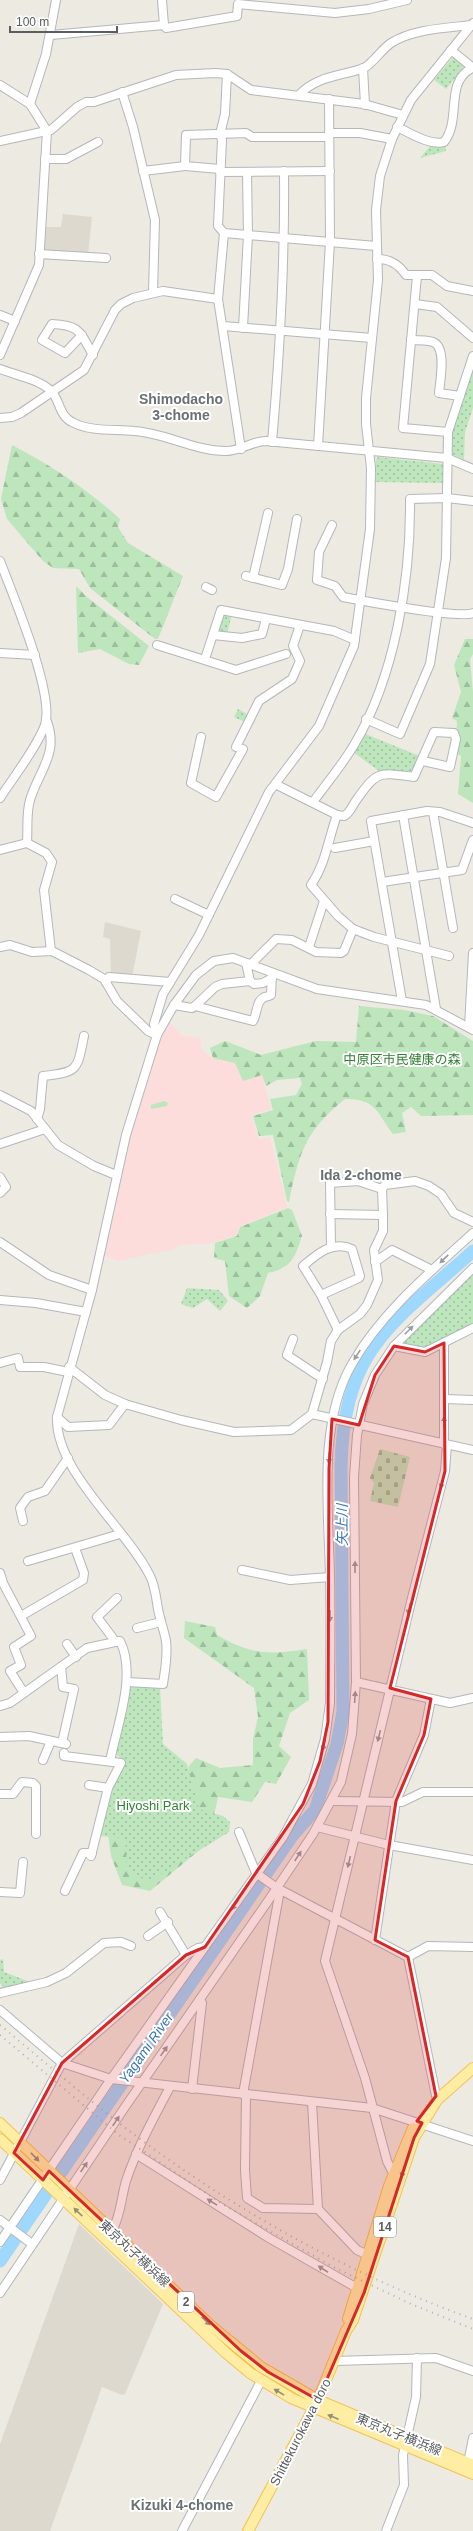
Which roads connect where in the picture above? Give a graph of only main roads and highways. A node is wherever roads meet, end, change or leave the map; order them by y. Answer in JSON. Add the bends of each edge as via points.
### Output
{"nodes":[{"id":1,"x":473,"y":2062,"type":"edge"},
{"id":2,"x":473,"y":2068,"type":"edge"},
{"id":3,"x":420,"y":2122,"type":"junction"},
{"id":4,"x":0,"y":2123,"type":"edge"},
{"id":5,"x":0,"y":2139,"type":"edge"},
{"id":6,"x":346,"y":2331,"type":"junction"},
{"id":7,"x":316,"y":2404,"type":"junction"},
{"id":8,"x":406,"y":2442,"type":"junction"},
{"id":9,"x":471,"y":2464,"type":"edge"},
{"id":10,"x":473,"y":2474,"type":"edge"},
{"id":11,"x":248,"y":2531,"type":"edge"}],
"edges":[{"from":1,"to":3,"type":"main road","name":"Shittekurokawa doro","number":"14","via":[[436,2096]]},
{"from":2,"to":3,"type":"main road","name":"Shittekurokawa doro","number":"14","via":[[437,2100]]},
{"from":3,"to":6,"type":"main road","name":"Shittekurokawa doro","number":"14","one_way":true,"via":[[364,2293]]},
{"from":3,"to":6,"type":"main road","name":"Shittekurokawa doro","number":"14","via":[[408,2136],[393,2173]]},
{"from":4,"to":7,"type":"main road","name":"東京丸子横浜線","number":"2","one_way":true,"via":[[245,2355]]},
{"from":7,"to":5,"type":"main road","name":"東京丸子横浜線","number":"2","one_way":true,"via":[[261,2381],[226,2354]]},
{"from":6,"to":7,"type":"main road","name":"Shittekurokawa doro","number":"14"},
{"from":7,"to":8,"type":"main road","name":"東京丸子横浜線","number":"2"},
{"from":7,"to":11,"type":"main road","name":"Shittekurokawa doro","number":"14"},
{"from":8,"to":9,"type":"main road","name":"東京丸子横浜線","number":"2"},
{"from":8,"to":10,"type":"main road","name":"東京丸子横浜線","number":"2"}]}
